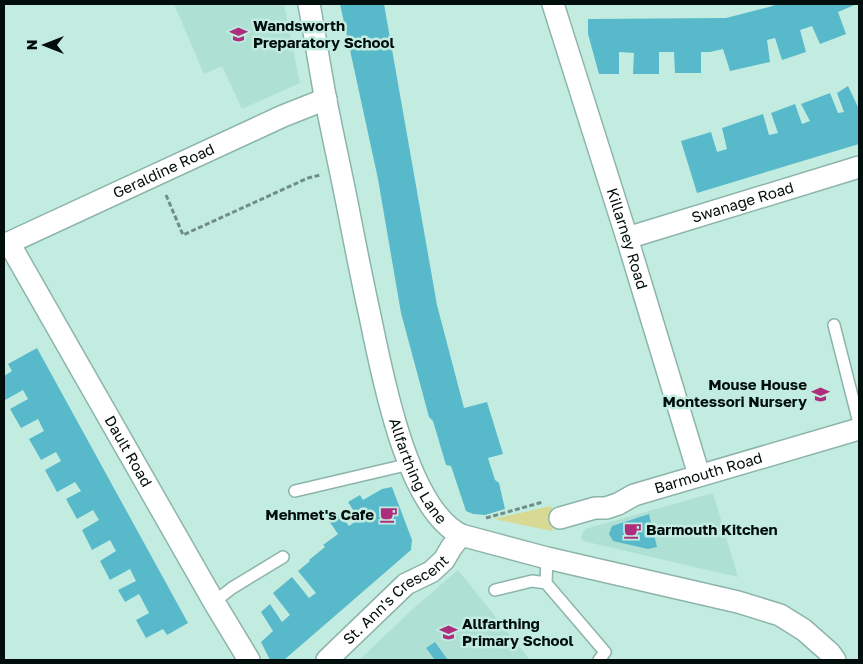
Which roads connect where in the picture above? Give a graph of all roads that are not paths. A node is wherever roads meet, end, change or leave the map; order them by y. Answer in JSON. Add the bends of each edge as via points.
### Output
{"nodes":[{"id":1,"x":309,"y":4,"type":"edge"},
{"id":2,"x":553,"y":4,"type":"edge"},
{"id":3,"x":326,"y":99,"type":"junction"},
{"id":4,"x":859,"y":167,"type":"edge"},
{"id":5,"x":626,"y":238,"type":"junction"},
{"id":6,"x":6,"y":244,"type":"edge"},
{"id":7,"x":834,"y":325,"type":"dead end"},
{"id":8,"x":859,"y":423,"type":"edge"},
{"id":9,"x":859,"y":429,"type":"edge"},
{"id":10,"x":410,"y":464,"type":"junction"},
{"id":11,"x":699,"y":475,"type":"junction"},
{"id":12,"x":295,"y":491,"type":"dead end"},
{"id":13,"x":554,"y":510,"type":"road end"},
{"id":14,"x":461,"y":535,"type":"junction"},
{"id":15,"x":283,"y":557,"type":"dead end"},
{"id":16,"x":547,"y":558,"type":"junction"},
{"id":17,"x":546,"y":584,"type":"junction"},
{"id":18,"x":495,"y":590,"type":"dead end"},
{"id":19,"x":214,"y":602,"type":"junction"},
{"id":20,"x":248,"y":660,"type":"edge"},
{"id":21,"x":327,"y":660,"type":"edge"},
{"id":22,"x":599,"y":660,"type":"edge"},
{"id":23,"x":835,"y":660,"type":"edge"}],
"edges":[{"from":1,"to":3,"type":"street","name":"Allfarthing Lane"},
{"from":2,"to":5,"type":"street","name":"Killarney Road"},
{"from":3,"to":6,"type":"street","name":"Geraldine Road"},
{"from":3,"to":10,"type":"street","name":"Allfarthing Lane","via":[[386,391]]},
{"from":4,"to":5,"type":"street","name":"Swanage Road"},
{"from":5,"to":11,"type":"street","name":"Killarney Road"},
{"from":6,"to":19,"type":"street","name":"Dault Road"},
{"from":7,"to":8,"type":"lane"},
{"from":9,"to":11,"type":"street","name":"Barmouth Road"},
{"from":10,"to":12,"type":"lane"},
{"from":10,"to":14,"type":"street","name":"Allfarthing Lane","via":[[433,508],[452,530]]},
{"from":11,"to":13,"type":"street","name":"Barmouth Road","via":[[634,495],[606,508]]},
{"from":14,"to":16,"type":"street","name":"Allfarthing Lane"},
{"from":14,"to":21,"type":"street","name":"St. Ann's Crescent","via":[[444,560],[431,572],[406,584]]},
{"from":15,"to":19,"type":"lane"},
{"from":16,"to":17,"type":"lane"},
{"from":16,"to":23,"type":"street","name":"Allfarthing Lane","via":[[738,602],[780,615],[804,630]]},
{"from":17,"to":18,"type":"lane","via":[[532,582]]},
{"from":17,"to":22,"type":"lane","via":[[605,652]]},
{"from":19,"to":20,"type":"street","name":"Dault Road"}]}
